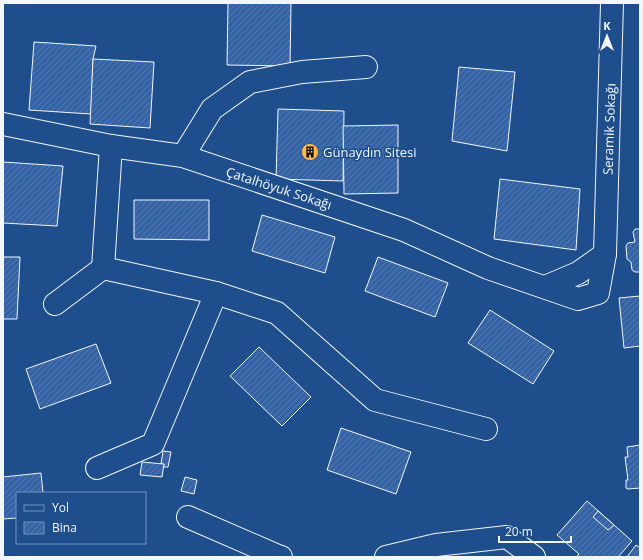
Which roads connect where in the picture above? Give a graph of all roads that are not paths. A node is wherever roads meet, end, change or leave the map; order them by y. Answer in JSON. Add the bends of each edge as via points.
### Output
{"nodes":[{"id":1,"x":612,"y":3,"type":"edge"},
{"id":2,"x":366,"y":67,"type":"dead end"},
{"id":3,"x":3,"y":124,"type":"edge"},
{"id":4,"x":111,"y":146,"type":"junction"},
{"id":5,"x":183,"y":156,"type":"junction"},
{"id":6,"x":103,"y":268,"type":"junction"},
{"id":7,"x":546,"y":287,"type":"joint"},
{"id":8,"x":216,"y":293,"type":"junction"},
{"id":9,"x":55,"y":304,"type":"dead end"},
{"id":10,"x":486,"y":430,"type":"dead end"},
{"id":11,"x":97,"y":468,"type":"dead end"},
{"id":12,"x":188,"y":517,"type":"dead end"},
{"id":13,"x":433,"y":551,"type":"edge"},
{"id":14,"x":281,"y":557,"type":"edge"},
{"id":15,"x":386,"y":557,"type":"edge"},
{"id":16,"x":534,"y":557,"type":"edge"}],
"edges":[{"from":1,"to":7,"type":"street","name":"Seramik Sokağı","via":[[605,254],[598,293],[578,299]]},
{"from":2,"to":5,"type":"street","via":[[302,72],[250,82],[212,109]]},
{"from":3,"to":4,"type":"street","name":"Çatalhöyuk Sokağı"},
{"from":4,"to":5,"type":"street","name":"Çatalhöyuk Sokağı"},
{"from":4,"to":6,"type":"street"},
{"from":5,"to":7,"type":"street","name":"Çatalhöyuk Sokağı","via":[[404,230],[488,268]]},
{"from":6,"to":8,"type":"street"},
{"from":6,"to":9,"type":"street"},
{"from":8,"to":10,"type":"street","via":[[277,313],[375,400]]},
{"from":8,"to":11,"type":"street","via":[[153,444]]},
{"from":12,"to":14,"type":"street"},
{"from":13,"to":15,"type":"street"},
{"from":13,"to":16,"type":"street","via":[[507,537]]}]}
